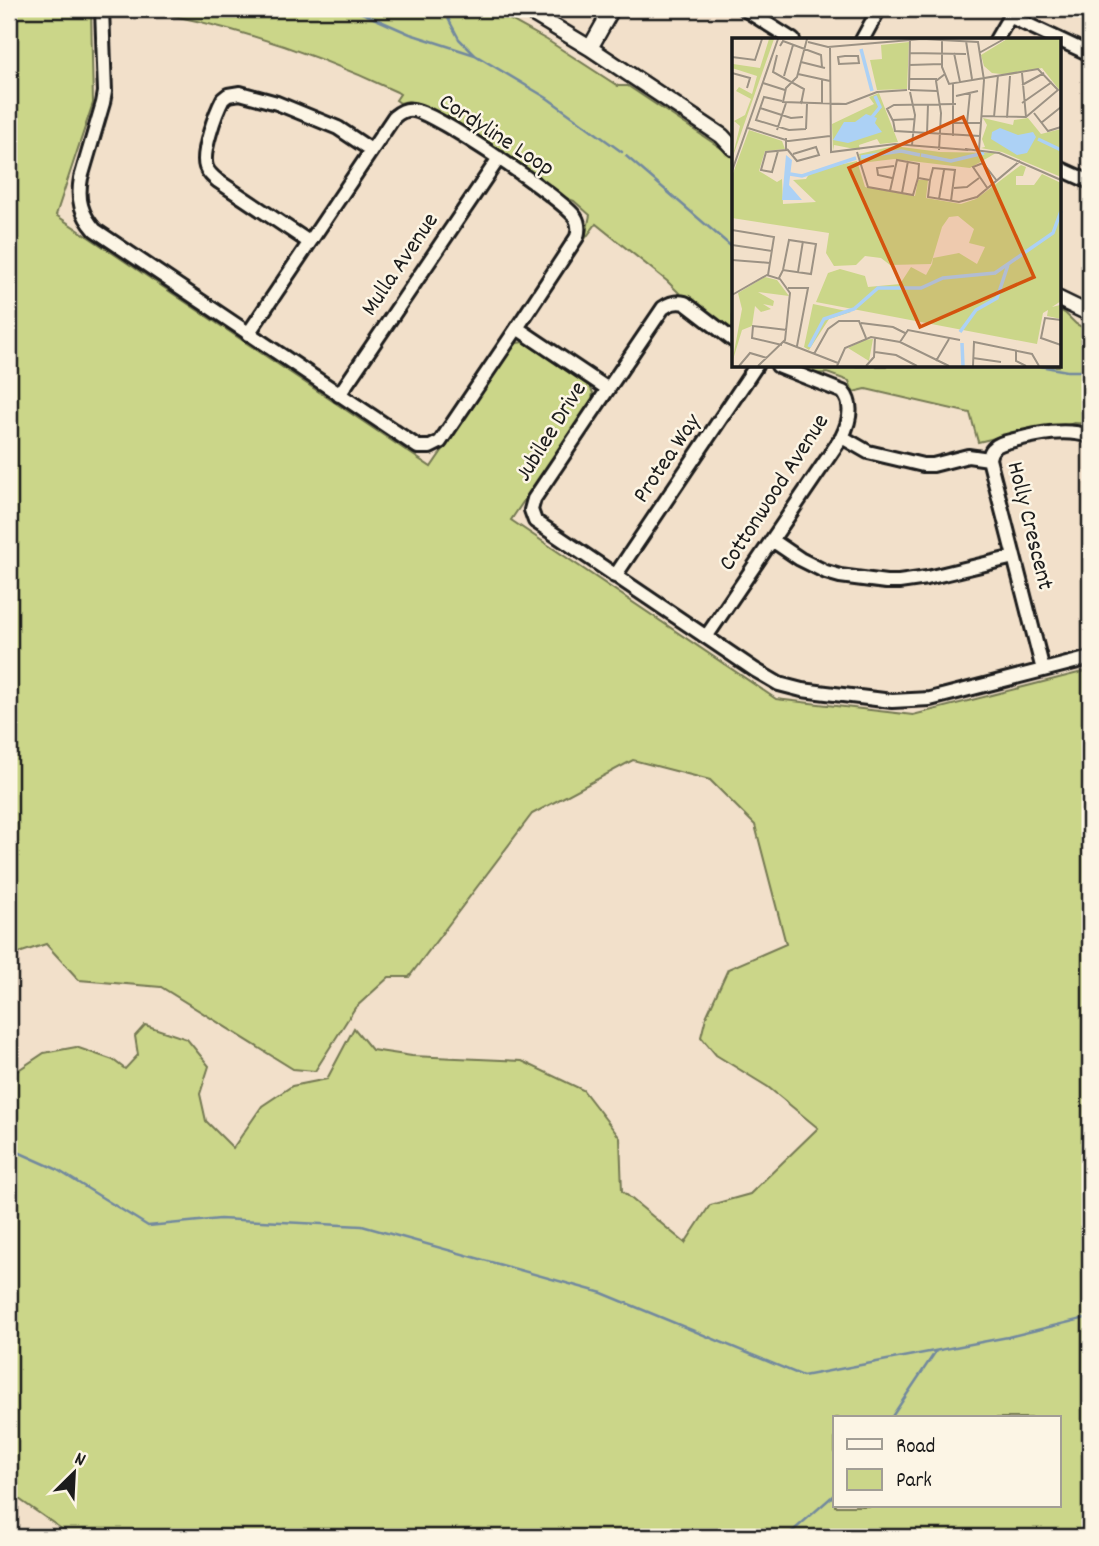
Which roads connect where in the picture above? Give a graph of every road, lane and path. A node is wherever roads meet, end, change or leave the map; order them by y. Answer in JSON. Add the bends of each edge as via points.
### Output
{"nodes":[{"id":1,"x":102,"y":9,"type":"edge"},
{"id":2,"x":525,"y":9,"type":"edge"},
{"id":3,"x":612,"y":9,"type":"edge"},
{"id":4,"x":745,"y":9,"type":"edge"},
{"id":5,"x":879,"y":9,"type":"edge"},
{"id":6,"x":1012,"y":13,"type":"edge"},
{"id":7,"x":790,"y":38,"type":"edge"},
{"id":8,"x":863,"y":38,"type":"edge"},
{"id":9,"x":997,"y":38,"type":"edge"},
{"id":10,"x":1060,"y":38,"type":"edge"},
{"id":11,"x":1060,"y":38,"type":"edge"},
{"id":12,"x":590,"y":48,"type":"junction"},
{"id":13,"x":1090,"y":54,"type":"edge"},
{"id":14,"x":728,"y":138,"type":"edge"},
{"id":15,"x":372,"y":150,"type":"junction"},
{"id":16,"x":499,"y":158,"type":"junction"},
{"id":17,"x":1060,"y":167,"type":"edge"},
{"id":18,"x":1090,"y":182,"type":"edge"},
{"id":19,"x":309,"y":242,"type":"junction"},
{"id":20,"x":1060,"y":299,"type":"edge"},
{"id":21,"x":1090,"y":314,"type":"edge"},
{"id":22,"x":517,"y":328,"type":"junction"},
{"id":23,"x":248,"y":334,"type":"junction"},
{"id":24,"x":732,"y":339,"type":"edge"},
{"id":25,"x":755,"y":368,"type":"edge"},
{"id":26,"x":783,"y":368,"type":"edge"},
{"id":27,"x":608,"y":389,"type":"junction"},
{"id":28,"x":339,"y":395,"type":"junction"},
{"id":29,"x":1090,"y":436,"type":"edge"},
{"id":30,"x":842,"y":437,"type":"junction"},
{"id":31,"x":989,"y":459,"type":"junction"},
{"id":32,"x":772,"y":540,"type":"junction"},
{"id":33,"x":1014,"y":556,"type":"junction"},
{"id":34,"x":615,"y":576,"type":"junction"},
{"id":35,"x":706,"y":637,"type":"junction"},
{"id":36,"x":1090,"y":658,"type":"edge"},
{"id":37,"x":1043,"y":670,"type":"junction"}],
"edges":[{"from":1,"to":23,"type":"street","via":[[105,92],[81,178],[79,197],[84,214],[104,237]]},
{"from":2,"to":12,"type":"street"},
{"from":3,"to":12,"type":"street"},
{"from":4,"to":7,"type":"street"},
{"from":5,"to":8,"type":"street"},
{"from":6,"to":9,"type":"street"},
{"from":6,"to":10,"type":"street"},
{"from":11,"to":13,"type":"street"},
{"from":12,"to":14,"type":"street"},
{"from":15,"to":16,"type":"street","name":"Cordyline Loop","via":[[394,117],[412,109]]},
{"from":15,"to":19,"type":"street","name":"Cordyline Loop"},
{"from":15,"to":19,"type":"street","via":[[338,128],[277,103],[240,93],[223,99],[207,145],[206,167],[218,181]]},
{"from":16,"to":22,"type":"street","name":"Cordyline Loop","via":[[564,207],[576,218],[579,231]]},
{"from":16,"to":28,"type":"street","name":"Mulla Avenue"},
{"from":17,"to":18,"type":"street"},
{"from":19,"to":23,"type":"street","name":"Cordyline Loop"},
{"from":20,"to":21,"type":"street"},
{"from":22,"to":27,"type":"street","name":"Jubilee Drive"},
{"from":22,"to":28,"type":"street","via":[[440,442],[430,447],[412,444]]},
{"from":23,"to":28,"type":"street"},
{"from":24,"to":27,"type":"street","via":[[685,303],[667,304]]},
{"from":25,"to":34,"type":"street","name":"Protea Way"},
{"from":26,"to":30,"type":"street","name":"Cottonwood Avenue","via":[[843,392],[850,408]]},
{"from":27,"to":34,"type":"street","name":"Jubilee Drive","via":[[531,510],[538,524]]},
{"from":29,"to":31,"type":"street","name":"Holly Crescent","via":[[1034,435],[999,445]]},
{"from":30,"to":31,"type":"street","via":[[867,452],[923,465],[968,456]]},
{"from":30,"to":32,"type":"street","name":"Cottonwood Avenue"},
{"from":31,"to":33,"type":"street","name":"Holly Crescent"},
{"from":32,"to":33,"type":"street","via":[[825,572],[899,583]]},
{"from":32,"to":35,"type":"street","name":"Cottonwood Avenue"},
{"from":33,"to":37,"type":"street","name":"Holly Crescent"},
{"from":34,"to":35,"type":"street","name":"Jubilee Drive"},
{"from":35,"to":37,"type":"street","name":"Jubilee Drive","via":[[779,684],[892,701],[930,699]]},
{"from":36,"to":37,"type":"street","name":"Jubilee Drive"}]}
